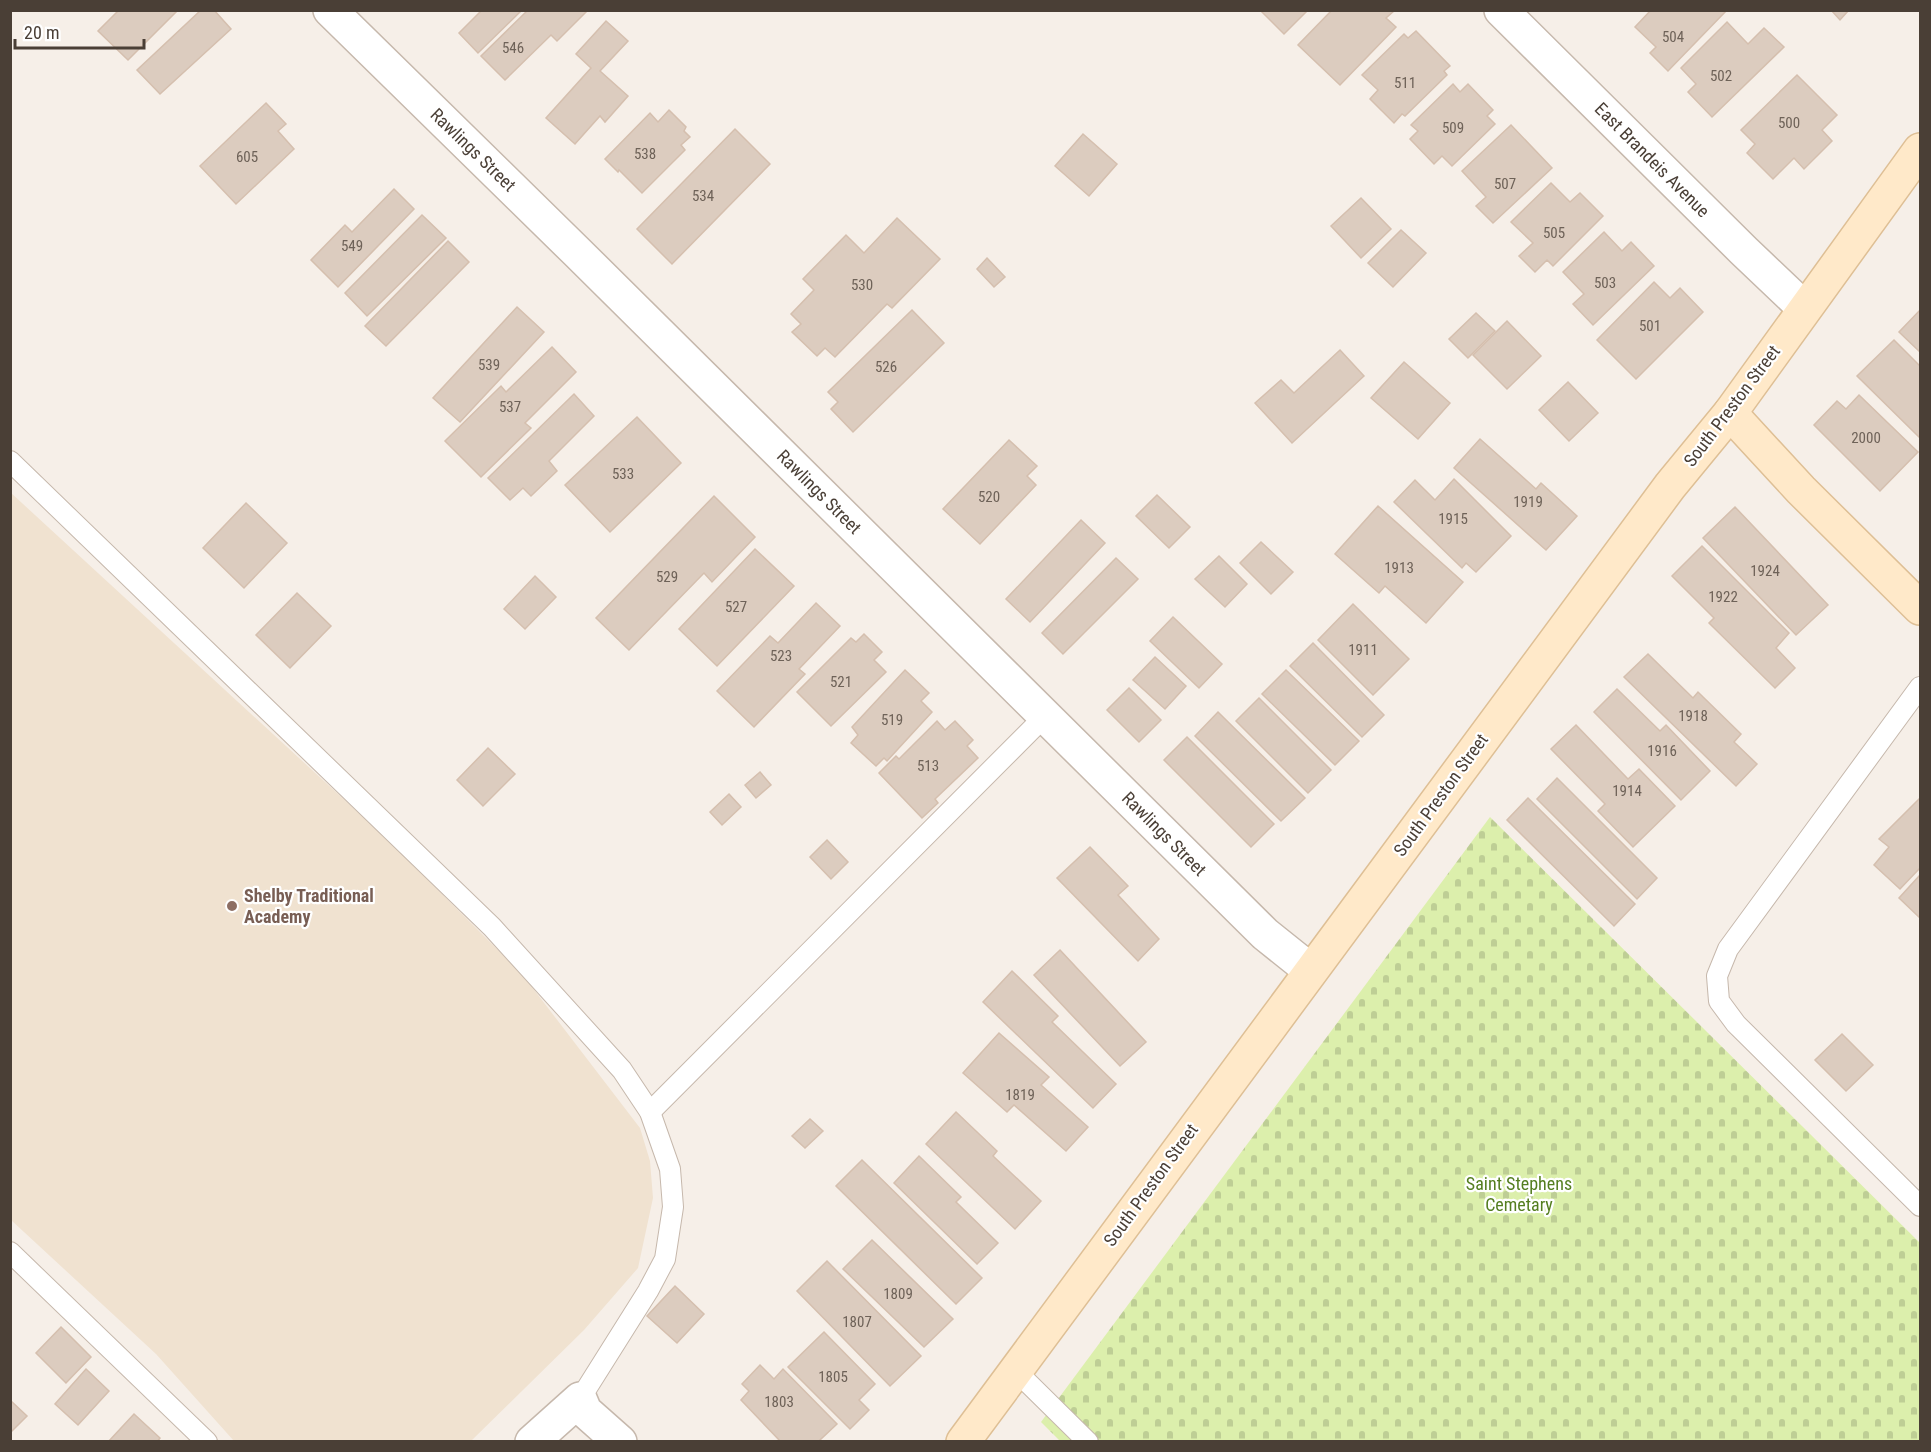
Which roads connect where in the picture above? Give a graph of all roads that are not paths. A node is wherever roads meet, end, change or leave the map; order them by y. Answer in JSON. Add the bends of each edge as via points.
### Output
{"nodes":[{"id":1,"x":330,"y":10,"type":"edge"},
{"id":2,"x":1501,"y":10,"type":"edge"},
{"id":3,"x":1920,"y":150,"type":"edge"},
{"id":4,"x":1804,"y":308,"type":"junction"},
{"id":5,"x":1730,"y":413,"type":"junction"},
{"id":6,"x":10,"y":461,"type":"edge"},
{"id":7,"x":1920,"y":608,"type":"edge"},
{"id":8,"x":1920,"y":687,"type":"edge"},
{"id":9,"x":1045,"y":716,"type":"junction"},
{"id":10,"x":1310,"y":970,"type":"junction"},
{"id":11,"x":650,"y":1112,"type":"junction"},
{"id":12,"x":1920,"y":1206,"type":"edge"},
{"id":13,"x":10,"y":1252,"type":"edge"},
{"id":14,"x":1015,"y":1370,"type":"junction"},
{"id":15,"x":580,"y":1399,"type":"junction"},
{"id":16,"x":207,"y":1442,"type":"edge"},
{"id":17,"x":532,"y":1442,"type":"edge"},
{"id":18,"x":620,"y":1442,"type":"edge"},
{"id":19,"x":963,"y":1442,"type":"edge"},
{"id":20,"x":1088,"y":1442,"type":"edge"}],
"edges":[{"from":1,"to":9,"type":"street","name":"Rawlings Street"},
{"from":2,"to":4,"type":"street","name":"East Brandeis Avenue"},
{"from":3,"to":4,"type":"main road","name":"South Preston Street"},
{"from":4,"to":5,"type":"main road","name":"South Preston Street"},
{"from":5,"to":7,"type":"main road"},
{"from":5,"to":10,"type":"main road","name":"South Preston Street","via":[[1670,486]]},
{"from":6,"to":11,"type":"lane","via":[[492,927],[622,1070]]},
{"from":8,"to":12,"type":"lane","via":[[1728,949],[1717,976],[1719,1001],[1736,1024]]},
{"from":9,"to":10,"type":"street","name":"Rawlings Street","via":[[1265,934]]},
{"from":9,"to":11,"type":"lane"},
{"from":10,"to":14,"type":"main road","name":"South Preston Street"},
{"from":11,"to":15,"type":"lane","via":[[670,1169],[674,1208],[665,1259]]},
{"from":13,"to":16,"type":"lane"},
{"from":14,"to":19,"type":"main road","name":"South Preston Street"},
{"from":14,"to":20,"type":"lane"},
{"from":15,"to":17,"type":"street"},
{"from":15,"to":18,"type":"street","via":[[585,1412]]}]}
